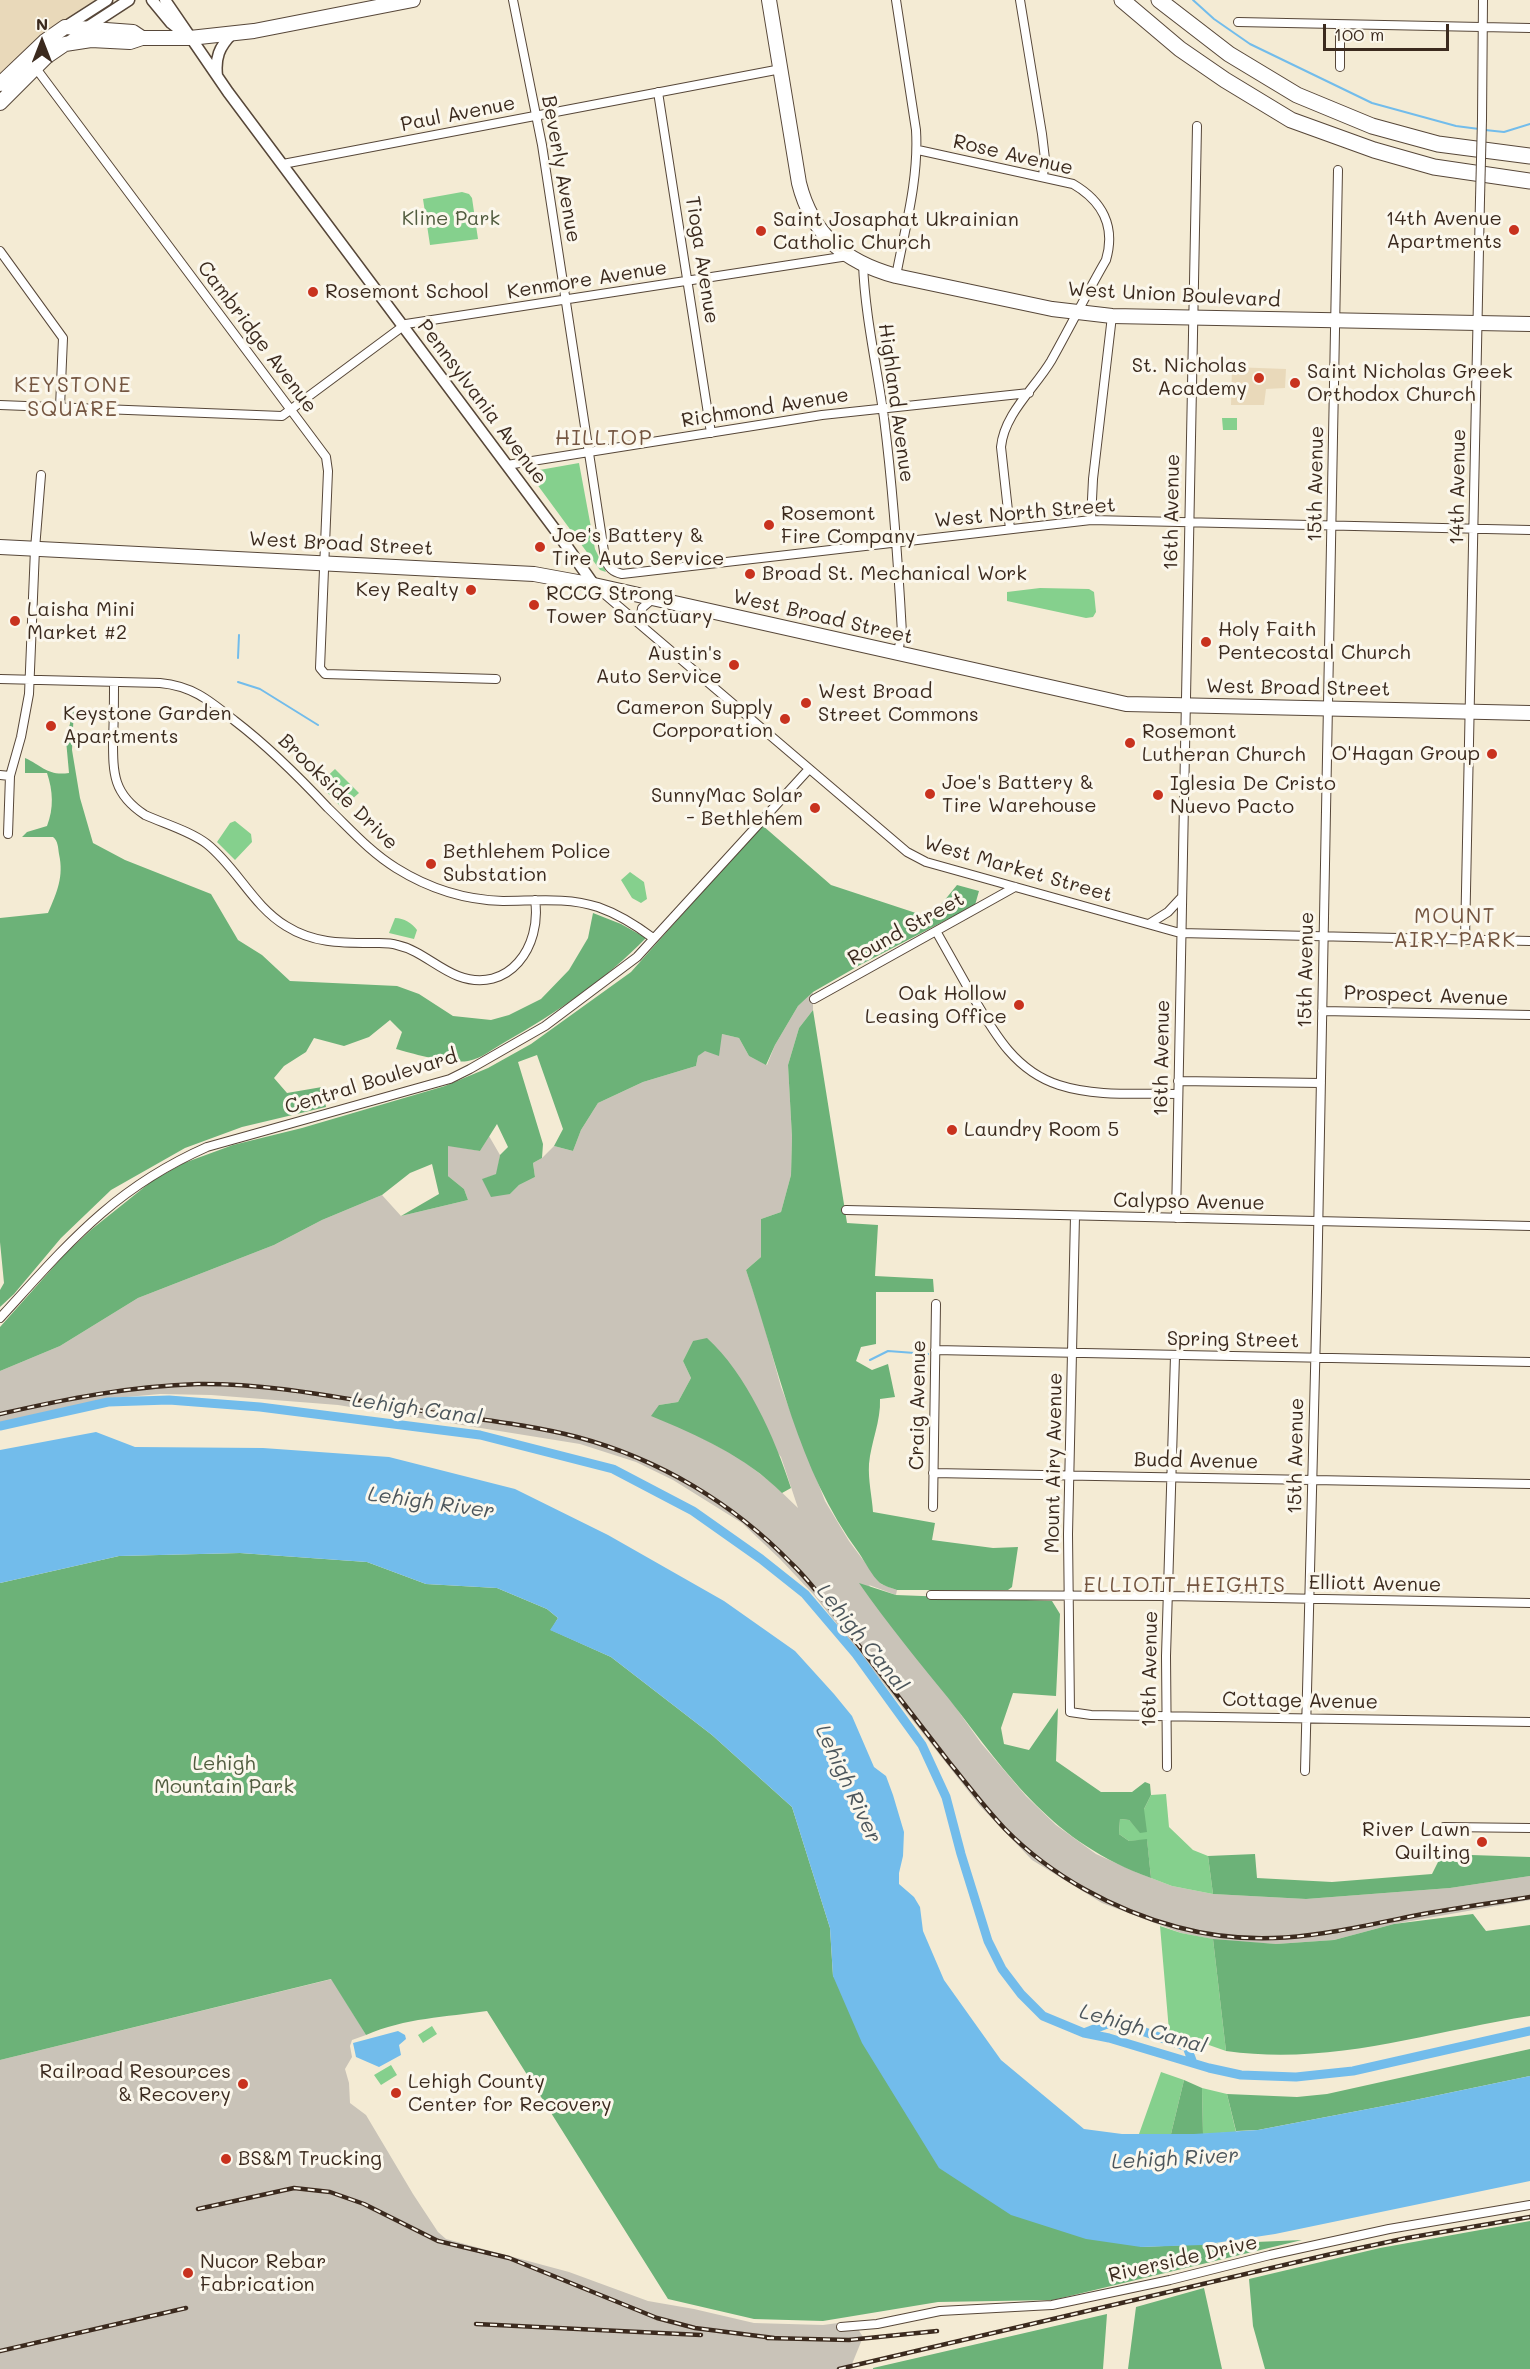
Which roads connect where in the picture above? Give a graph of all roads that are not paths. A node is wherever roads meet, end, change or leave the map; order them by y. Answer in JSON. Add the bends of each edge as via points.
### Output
{"nodes":[{"id":1,"x":107,"y":0,"type":"edge"},
{"id":2,"x":129,"y":0,"type":"edge"},
{"id":3,"x":152,"y":0,"type":"edge"},
{"id":4,"x":165,"y":0,"type":"edge"},
{"id":5,"x":413,"y":0,"type":"edge"},
{"id":6,"x":513,"y":0,"type":"edge"},
{"id":7,"x":769,"y":0,"type":"edge"},
{"id":8,"x":896,"y":0,"type":"edge"},
{"id":9,"x":1020,"y":0,"type":"edge"},
{"id":10,"x":1122,"y":0,"type":"edge"},
{"id":11,"x":1159,"y":0,"type":"edge"},
{"id":12,"x":1483,"y":0,"type":"edge"},
{"id":13,"x":1238,"y":22,"type":"dead end"},
{"id":14,"x":1340,"y":25,"type":"junction"},
{"id":15,"x":65,"y":27,"type":"junction"},
{"id":16,"x":1483,"y":27,"type":"junction"},
{"id":17,"x":86,"y":28,"type":"junction"},
{"id":18,"x":1530,"y":28,"type":"edge"},
{"id":19,"x":232,"y":34,"type":"junction"},
{"id":20,"x":142,"y":38,"type":"junction"},
{"id":21,"x":190,"y":38,"type":"junction"},
{"id":22,"x":65,"y":44,"type":"junction"},
{"id":23,"x":35,"y":67,"type":"junction"},
{"id":24,"x":1340,"y":67,"type":"dead end"},
{"id":25,"x":781,"y":69,"type":"junction"},
{"id":26,"x":217,"y":77,"type":"junction"},
{"id":27,"x":0,"y":84,"type":"edge"},
{"id":28,"x":658,"y":92,"type":"junction"},
{"id":29,"x":0,"y":103,"type":"edge"},
{"id":30,"x":536,"y":116,"type":"junction"},
{"id":31,"x":1197,"y":126,"type":"dead end"},
{"id":32,"x":918,"y":150,"type":"junction"},
{"id":33,"x":1530,"y":156,"type":"edge"},
{"id":34,"x":283,"y":164,"type":"junction"},
{"id":35,"x":1338,"y":170,"type":"dead end"},
{"id":36,"x":1043,"y":176,"type":"junction"},
{"id":37,"x":1530,"y":181,"type":"edge"},
{"id":38,"x":0,"y":251,"type":"edge"},
{"id":39,"x":849,"y":256,"type":"junction"},
{"id":40,"x":863,"y":264,"type":"junction"},
{"id":41,"x":896,"y":276,"type":"junction"},
{"id":42,"x":688,"y":281,"type":"junction"},
{"id":43,"x":567,"y":299,"type":"junction"},
{"id":44,"x":1076,"y":313,"type":"junction"},
{"id":45,"x":1112,"y":316,"type":"junction"},
{"id":46,"x":1192,"y":318,"type":"junction"},
{"id":47,"x":1335,"y":321,"type":"junction"},
{"id":48,"x":1477,"y":324,"type":"junction"},
{"id":49,"x":1530,"y":324,"type":"edge"},
{"id":50,"x":403,"y":326,"type":"junction"},
{"id":51,"x":1029,"y":393,"type":"junction"},
{"id":52,"x":0,"y":405,"type":"edge"},
{"id":53,"x":60,"y":407,"type":"junction"},
{"id":54,"x":882,"y":409,"type":"junction"},
{"id":55,"x":290,"y":410,"type":"junction"},
{"id":56,"x":711,"y":433,"type":"junction"},
{"id":57,"x":589,"y":452,"type":"junction"},
{"id":58,"x":507,"y":465,"type":"junction"},
{"id":59,"x":40,"y":475,"type":"dead end"},
{"id":60,"x":1092,"y":520,"type":"junction"},
{"id":61,"x":1189,"y":522,"type":"junction"},
{"id":62,"x":1331,"y":524,"type":"junction"},
{"id":63,"x":1010,"y":528,"type":"junction"},
{"id":64,"x":1474,"y":528,"type":"junction"},
{"id":65,"x":1530,"y":530,"type":"edge"},
{"id":66,"x":897,"y":541,"type":"junction"},
{"id":67,"x":0,"y":548,"type":"edge"},
{"id":68,"x":35,"y":549,"type":"junction"},
{"id":69,"x":605,"y":558,"type":"joint"},
{"id":70,"x":324,"y":563,"type":"junction"},
{"id":71,"x":594,"y":585,"type":"junction"},
{"id":72,"x":654,"y":598,"type":"junction"},
{"id":73,"x":640,"y":624,"type":"junction"},
{"id":74,"x":895,"y":653,"type":"junction"},
{"id":75,"x":0,"y":679,"type":"edge"},
{"id":76,"x":496,"y":679,"type":"dead end"},
{"id":77,"x":29,"y":680,"type":"junction"},
{"id":78,"x":114,"y":683,"type":"junction"},
{"id":79,"x":1185,"y":705,"type":"junction"},
{"id":80,"x":1327,"y":708,"type":"junction"},
{"id":81,"x":1470,"y":712,"type":"junction"},
{"id":82,"x":1530,"y":713,"type":"edge"},
{"id":83,"x":809,"y":769,"type":"junction"},
{"id":84,"x":0,"y":775,"type":"edge"},
{"id":85,"x":10,"y":776,"type":"junction"},
{"id":86,"x":8,"y":834,"type":"dead end"},
{"id":87,"x":1015,"y":887,"type":"junction"},
{"id":88,"x":1181,"y":898,"type":"junction"},
{"id":89,"x":535,"y":900,"type":"junction"},
{"id":90,"x":1149,"y":924,"type":"junction"},
{"id":91,"x":936,"y":931,"type":"junction"},
{"id":92,"x":1180,"y":933,"type":"junction"},
{"id":93,"x":1323,"y":936,"type":"junction"},
{"id":94,"x":653,"y":938,"type":"junction"},
{"id":95,"x":1465,"y":940,"type":"junction"},
{"id":96,"x":1530,"y":941,"type":"edge"},
{"id":97,"x":814,"y":999,"type":"dead end"},
{"id":98,"x":1322,"y":1011,"type":"junction"},
{"id":99,"x":1530,"y":1015,"type":"edge"},
{"id":100,"x":1178,"y":1081,"type":"junction"},
{"id":101,"x":1321,"y":1083,"type":"junction"},
{"id":102,"x":1178,"y":1094,"type":"junction"},
{"id":103,"x":846,"y":1210,"type":"dead end"},
{"id":104,"x":1075,"y":1215,"type":"junction"},
{"id":105,"x":1176,"y":1218,"type":"junction"},
{"id":106,"x":1318,"y":1221,"type":"junction"},
{"id":107,"x":1530,"y":1226,"type":"edge"},
{"id":108,"x":936,"y":1304,"type":"dead end"},
{"id":109,"x":0,"y":1318,"type":"edge"},
{"id":110,"x":935,"y":1350,"type":"junction"},
{"id":111,"x":1073,"y":1353,"type":"junction"},
{"id":112,"x":1175,"y":1356,"type":"junction"},
{"id":113,"x":1315,"y":1358,"type":"junction"},
{"id":114,"x":1530,"y":1362,"type":"edge"},
{"id":115,"x":933,"y":1473,"type":"junction"},
{"id":116,"x":1071,"y":1475,"type":"junction"},
{"id":117,"x":1171,"y":1477,"type":"junction"},
{"id":118,"x":1312,"y":1479,"type":"junction"},
{"id":119,"x":1530,"y":1484,"type":"edge"},
{"id":120,"x":933,"y":1507,"type":"dead end"},
{"id":121,"x":931,"y":1595,"type":"dead end"},
{"id":122,"x":1068,"y":1596,"type":"junction"},
{"id":123,"x":1168,"y":1596,"type":"junction"},
{"id":124,"x":1309,"y":1599,"type":"junction"},
{"id":125,"x":1530,"y":1603,"type":"edge"},
{"id":126,"x":1070,"y":1712,"type":"joint"},
{"id":127,"x":1165,"y":1715,"type":"junction"},
{"id":128,"x":1306,"y":1718,"type":"junction"},
{"id":129,"x":1530,"y":1722,"type":"edge"},
{"id":130,"x":1167,"y":1767,"type":"dead end"},
{"id":131,"x":1305,"y":1771,"type":"dead end"},
{"id":132,"x":1444,"y":1827,"type":"dead end"},
{"id":133,"x":1530,"y":1828,"type":"edge"},
{"id":134,"x":1530,"y":2205,"type":"edge"},
{"id":135,"x":842,"y":2327,"type":"dead end"}],
"edges":[{"from":1,"to":15,"type":"street"},
{"from":2,"to":17,"type":"street"},
{"from":3,"to":21,"type":"street","name":"Pennsylvania Avenue"},
{"from":4,"to":21,"type":"street","name":"Pennsylvania Avenue"},
{"from":5,"to":19,"type":"main road"},
{"from":6,"to":30,"type":"street","name":"Beverly Avenue"},
{"from":7,"to":25,"type":"main road","name":"West Union Boulevard"},
{"from":8,"to":32,"type":"street"},
{"from":9,"to":36,"type":"street","via":[[1042,134]]},
{"from":10,"to":37,"type":"highway","via":[[1180,49],[1291,120],[1434,167]]},
{"from":11,"to":33,"type":"highway","via":[[1228,54],[1318,104],[1372,126],[1438,144]]},
{"from":12,"to":16,"type":"street","name":"14th Avenue"},
{"from":13,"to":14,"type":"street"},
{"from":14,"to":16,"type":"street"},
{"from":14,"to":24,"type":"street"},
{"from":15,"to":17,"type":"main road"},
{"from":15,"to":27,"type":"main road"},
{"from":16,"to":18,"type":"street"},
{"from":16,"to":48,"type":"street","name":"14th Avenue","bridge":true},
{"from":17,"to":20,"type":"main road","via":[[133,32]]},
{"from":17,"to":22,"type":"street"},
{"from":19,"to":21,"type":"main road"},
{"from":19,"to":26,"type":"street","via":[[217,56]]},
{"from":20,"to":21,"type":"main road"},
{"from":20,"to":22,"type":"main road","via":[[130,42],[91,40]]},
{"from":21,"to":26,"type":"street","name":"Pennsylvania Avenue"},
{"from":22,"to":23,"type":"main road"},
{"from":23,"to":29,"type":"main road"},
{"from":23,"to":55,"type":"street","name":"Cambridge Avenue"},
{"from":25,"to":28,"type":"street","name":"Paul Avenue"},
{"from":25,"to":39,"type":"main road","name":"West Union Boulevard","via":[[805,203],[819,230]]},
{"from":26,"to":34,"type":"street","name":"Pennsylvania Avenue"},
{"from":28,"to":30,"type":"street","name":"Paul Avenue"},
{"from":28,"to":42,"type":"street","name":"Tioga Avenue"},
{"from":30,"to":34,"type":"street","name":"Paul Avenue"},
{"from":30,"to":43,"type":"street","name":"Beverly Avenue"},
{"from":31,"to":46,"type":"street","name":"16th Avenue"},
{"from":32,"to":36,"type":"street","name":"Rose Avenue"},
{"from":32,"to":41,"type":"street"},
{"from":34,"to":50,"type":"street","name":"Pennsylvania Avenue"},
{"from":35,"to":47,"type":"street","name":"15th Avenue"},
{"from":36,"to":44,"type":"street","name":"Rose Avenue","via":[[1083,190],[1100,206],[1108,222],[1110,243],[1106,260]]},
{"from":38,"to":53,"type":"street","via":[[63,338]]},
{"from":39,"to":40,"type":"main road","name":"West Union Boulevard"},
{"from":39,"to":42,"type":"street","name":"Kenmore Avenue"},
{"from":40,"to":41,"type":"main road","name":"West Union Boulevard"},
{"from":40,"to":54,"type":"street","name":"Highland Avenue","via":[[864,296]]},
{"from":41,"to":44,"type":"main road","name":"West Union Boulevard"},
{"from":42,"to":43,"type":"street","name":"Kenmore Avenue"},
{"from":42,"to":56,"type":"street","name":"Tioga Avenue"},
{"from":43,"to":50,"type":"street","name":"Kenmore Avenue"},
{"from":43,"to":57,"type":"street","name":"Beverly Avenue"},
{"from":44,"to":45,"type":"main road","name":"West Union Boulevard"},
{"from":44,"to":51,"type":"street","name":"Rose Avenue"},
{"from":45,"to":46,"type":"main road","name":"West Union Boulevard"},
{"from":45,"to":60,"type":"street","via":[[1093,479]]},
{"from":46,"to":47,"type":"main road","name":"West Union Boulevard"},
{"from":46,"to":61,"type":"street","name":"16th Avenue"},
{"from":47,"to":48,"type":"main road","name":"West Union Boulevard"},
{"from":47,"to":62,"type":"street","name":"15th Avenue"},
{"from":48,"to":49,"type":"main road","name":"West Union Boulevard"},
{"from":48,"to":64,"type":"street","name":"14th Avenue"},
{"from":50,"to":55,"type":"street","name":"Kenmore Avenue"},
{"from":50,"to":58,"type":"street","name":"Pennsylvania Avenue"},
{"from":51,"to":54,"type":"street","name":"Richmond Avenue"},
{"from":51,"to":63,"type":"street","name":"Rose Avenue","via":[[1001,443]]},
{"from":52,"to":53,"type":"street","name":"Kenmore Avenue"},
{"from":53,"to":55,"type":"street","name":"Kenmore Avenue","via":[[282,416]]},
{"from":54,"to":56,"type":"street","name":"Richmond Avenue"},
{"from":54,"to":66,"type":"street","name":"Highland Avenue"},
{"from":55,"to":70,"type":"street","name":"Cambridge Avenue","via":[[323,451],[328,465]]},
{"from":56,"to":57,"type":"street","name":"Richmond Avenue"},
{"from":57,"to":58,"type":"street","name":"Richmond Avenue"},
{"from":57,"to":69,"type":"street","name":"Beverly Avenue"},
{"from":58,"to":71,"type":"street","name":"Pennsylvania Avenue"},
{"from":59,"to":68,"type":"street"},
{"from":60,"to":61,"type":"street","name":"West North Street"},
{"from":60,"to":63,"type":"street","name":"West North Street"},
{"from":61,"to":62,"type":"street","name":"West North Street"},
{"from":61,"to":79,"type":"street","name":"16th Avenue"},
{"from":62,"to":64,"type":"street","name":"West North Street"},
{"from":62,"to":80,"type":"street","name":"15th Avenue"},
{"from":63,"to":66,"type":"street","name":"West North Street"},
{"from":64,"to":65,"type":"street","name":"West North Street"},
{"from":64,"to":81,"type":"street","name":"14th Avenue"},
{"from":66,"to":69,"type":"street","name":"West North Street","via":[[622,574],[612,570]]},
{"from":66,"to":74,"type":"street","name":"Highland Avenue","via":[[902,633]]},
{"from":67,"to":68,"type":"main road","name":"West Broad Street"},
{"from":68,"to":70,"type":"main road","name":"West Broad Street"},
{"from":68,"to":77,"type":"street"},
{"from":70,"to":71,"type":"main road","name":"West Broad Street","via":[[534,574]]},
{"from":70,"to":76,"type":"street","name":"Cambridge Avenue","via":[[320,668],[325,674]]},
{"from":71,"to":72,"type":"main road","name":"West Broad Street"},
{"from":71,"to":73,"type":"street","name":"West Market Street"},
{"from":72,"to":73,"type":"street","via":[[642,608]]},
{"from":72,"to":74,"type":"main road","name":"West Broad Street"},
{"from":73,"to":83,"type":"street","name":"West Market Street"},
{"from":74,"to":79,"type":"main road","name":"West Broad Street","via":[[1109,702]]},
{"from":75,"to":77,"type":"street"},
{"from":77,"to":78,"type":"street"},
{"from":77,"to":85,"type":"street","via":[[26,715]]},
{"from":78,"to":89,"type":"street","name":"Brookside Drive","via":[[160,683],[183,686],[200,694],[260,740],[366,846],[394,868],[463,896]]},
{"from":78,"to":89,"type":"street","via":[[113,772],[122,793],[136,809],[206,843],[262,906],[296,932],[335,943],[396,944],[459,976],[489,979],[507,972],[530,947]]},
{"from":79,"to":80,"type":"main road","name":"West Broad Street"},
{"from":79,"to":88,"type":"street","name":"16th Avenue"},
{"from":80,"to":81,"type":"main road","name":"West Broad Street"},
{"from":80,"to":93,"type":"street","name":"15th Avenue"},
{"from":81,"to":82,"type":"main road","name":"West Broad Street"},
{"from":81,"to":95,"type":"street","name":"14th Avenue"},
{"from":83,"to":87,"type":"street","name":"West Market Street","via":[[919,859]]},
{"from":83,"to":94,"type":"street","name":"Central Boulevard"},
{"from":84,"to":85,"type":"street"},
{"from":85,"to":86,"type":"street"},
{"from":87,"to":90,"type":"street","name":"West Market Street"},
{"from":87,"to":91,"type":"street","name":"Round Street"},
{"from":88,"to":90,"type":"street"},
{"from":88,"to":92,"type":"street","name":"16th Avenue"},
{"from":89,"to":94,"type":"street","name":"Brookside Drive","via":[[599,908]]},
{"from":90,"to":92,"type":"street","name":"West Market Street"},
{"from":91,"to":97,"type":"street","name":"Round Street"},
{"from":91,"to":102,"type":"street","via":[[996,1036],[1032,1072],[1075,1089]]},
{"from":92,"to":93,"type":"street","name":"West Market Street"},
{"from":92,"to":100,"type":"street","name":"16th Avenue"},
{"from":93,"to":95,"type":"street","name":"West Market Street"},
{"from":93,"to":98,"type":"street","name":"15th Avenue"},
{"from":94,"to":109,"type":"street","name":"Central Boulevard","via":[[637,957],[545,1026],[470,1069],[427,1086],[207,1147],[152,1174],[87,1224]]},
{"from":95,"to":96,"type":"street","name":"West Market Street"},
{"from":98,"to":99,"type":"street","name":"Prospect Avenue"},
{"from":98,"to":101,"type":"street","name":"15th Avenue"},
{"from":100,"to":101,"type":"street"},
{"from":100,"to":102,"type":"street","name":"16th Avenue"},
{"from":101,"to":106,"type":"street","name":"15th Avenue"},
{"from":102,"to":105,"type":"street","name":"16th Avenue"},
{"from":103,"to":104,"type":"street","name":"Calypso Avenue"},
{"from":104,"to":105,"type":"street","name":"Calypso Avenue"},
{"from":104,"to":111,"type":"street","name":"Mount Airy Avenue"},
{"from":105,"to":106,"type":"street","name":"Calypso Avenue"},
{"from":106,"to":107,"type":"street","name":"Calypso Avenue"},
{"from":106,"to":113,"type":"street","name":"15th Avenue"},
{"from":108,"to":110,"type":"street","name":"Craig Avenue"},
{"from":110,"to":111,"type":"street","name":"Spring Street"},
{"from":110,"to":115,"type":"street","name":"Craig Avenue"},
{"from":111,"to":112,"type":"street","name":"Spring Street"},
{"from":111,"to":116,"type":"street","name":"Mount Airy Avenue"},
{"from":112,"to":113,"type":"street","name":"Spring Street"},
{"from":112,"to":117,"type":"street","name":"16th Avenue"},
{"from":113,"to":114,"type":"street","name":"Spring Street"},
{"from":113,"to":118,"type":"street","name":"15th Avenue"},
{"from":115,"to":116,"type":"street","name":"Budd Avenue"},
{"from":115,"to":120,"type":"street","name":"Craig Avenue"},
{"from":116,"to":117,"type":"street","name":"Budd Avenue"},
{"from":116,"to":122,"type":"street","name":"Mount Airy Avenue"},
{"from":117,"to":118,"type":"street","name":"Budd Avenue"},
{"from":117,"to":123,"type":"street","name":"16th Avenue"},
{"from":118,"to":119,"type":"street","name":"Budd Avenue"},
{"from":118,"to":124,"type":"street","name":"15th Avenue"},
{"from":121,"to":122,"type":"street","name":"Elliott Avenue"},
{"from":122,"to":123,"type":"street","name":"Elliott Avenue"},
{"from":122,"to":126,"type":"street","name":"Mount Airy Avenue"},
{"from":123,"to":124,"type":"street","name":"Elliott Avenue"},
{"from":123,"to":127,"type":"street","name":"16th Avenue"},
{"from":124,"to":125,"type":"street","name":"Elliott Avenue"},
{"from":124,"to":128,"type":"street","name":"15th Avenue"},
{"from":126,"to":127,"type":"street","name":"Cottage Avenue"},
{"from":127,"to":128,"type":"street","name":"Cottage Avenue"},
{"from":127,"to":130,"type":"street","name":"16th Avenue"},
{"from":128,"to":129,"type":"street","name":"Cottage Avenue"},
{"from":128,"to":131,"type":"street","name":"15th Avenue"},
{"from":132,"to":133,"type":"street"},
{"from":134,"to":135,"type":"street","name":"Riverside Drive","via":[[1389,2229],[1052,2305],[940,2312]]}]}
